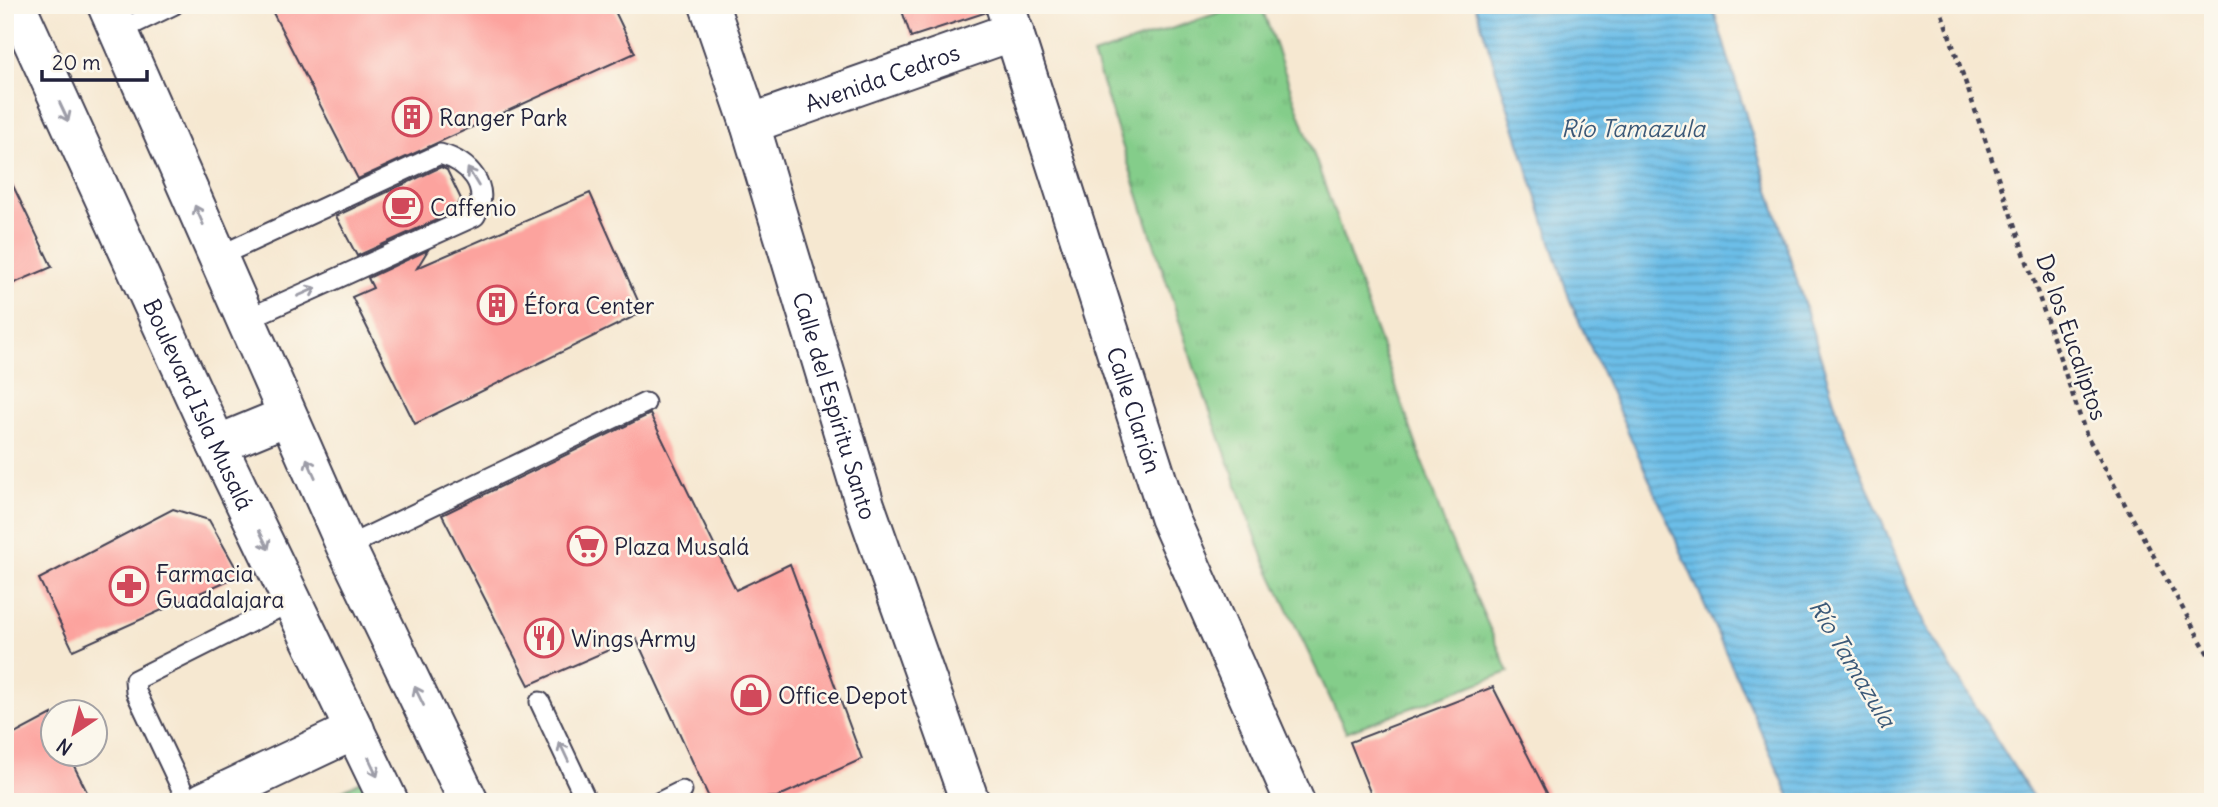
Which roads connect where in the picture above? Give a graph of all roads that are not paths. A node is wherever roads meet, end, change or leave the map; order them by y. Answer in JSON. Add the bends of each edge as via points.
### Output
{"nodes":[{"id":1,"x":16,"y":5,"type":"edge"},
{"id":2,"x":173,"y":5,"type":"edge"},
{"id":3,"x":709,"y":5,"type":"edge"},
{"id":4,"x":113,"y":18,"type":"edge"},
{"id":5,"x":1010,"y":18,"type":"edge"},
{"id":6,"x":750,"y":124,"type":"junction"},
{"id":7,"x":218,"y":257,"type":"junction"},
{"id":8,"x":245,"y":320,"type":"junction"},
{"id":9,"x":645,"y":402,"type":"dead end"},
{"id":10,"x":287,"y":416,"type":"junction"},
{"id":11,"x":217,"y":445,"type":"junction"},
{"id":12,"x":346,"y":547,"type":"junction"},
{"id":13,"x":293,"y":600,"type":"junction"},
{"id":14,"x":540,"y":702,"type":"dead end"},
{"id":15,"x":355,"y":730,"type":"junction"},
{"id":16,"x":682,"y":791,"type":"dead end"},
{"id":17,"x":188,"y":802,"type":"edge"},
{"id":18,"x":203,"y":802,"type":"edge"},
{"id":19,"x":389,"y":802,"type":"edge"},
{"id":20,"x":470,"y":802,"type":"edge"},
{"id":21,"x":587,"y":802,"type":"edge"},
{"id":22,"x":660,"y":802,"type":"edge"},
{"id":23,"x":970,"y":802,"type":"edge"},
{"id":24,"x":1294,"y":802,"type":"edge"}],
"edges":[{"from":1,"to":11,"type":"street","name":"Boulevard Isla Musalá","one_way":true},
{"from":2,"to":4,"type":"lane"},
{"from":3,"to":6,"type":"street","name":"Calle del Espíritu Santo"},
{"from":7,"to":4,"type":"street","one_way":true},
{"from":5,"to":6,"type":"street","name":"Avenida Cedros"},
{"from":5,"to":24,"type":"street","name":"Calle Clarión","via":[[1170,517]]},
{"from":6,"to":23,"type":"street","name":"Calle del Espíritu Santo","via":[[865,505]]},
{"from":7,"to":8,"type":"street"},
{"from":8,"to":7,"type":"lane","one_way":true,"via":[[475,216],[482,192],[472,171],[456,158],[440,154]]},
{"from":8,"to":10,"type":"street"},
{"from":9,"to":12,"type":"lane"},
{"from":10,"to":11,"type":"street"},
{"from":12,"to":10,"type":"street","one_way":true},
{"from":11,"to":13,"type":"street","name":"Boulevard Isla Musalá","one_way":true},
{"from":20,"to":12,"type":"street","one_way":true},
{"from":13,"to":15,"type":"street","name":"Boulevard Isla Musalá"},
{"from":13,"to":17,"type":"lane","via":[[135,680],[136,692]]},
{"from":21,"to":14,"type":"lane","one_way":true},
{"from":15,"to":18,"type":"street"},
{"from":15,"to":19,"type":"street","name":"Boulevard Isla Musalá","one_way":true},
{"from":16,"to":22,"type":"lane"}]}
